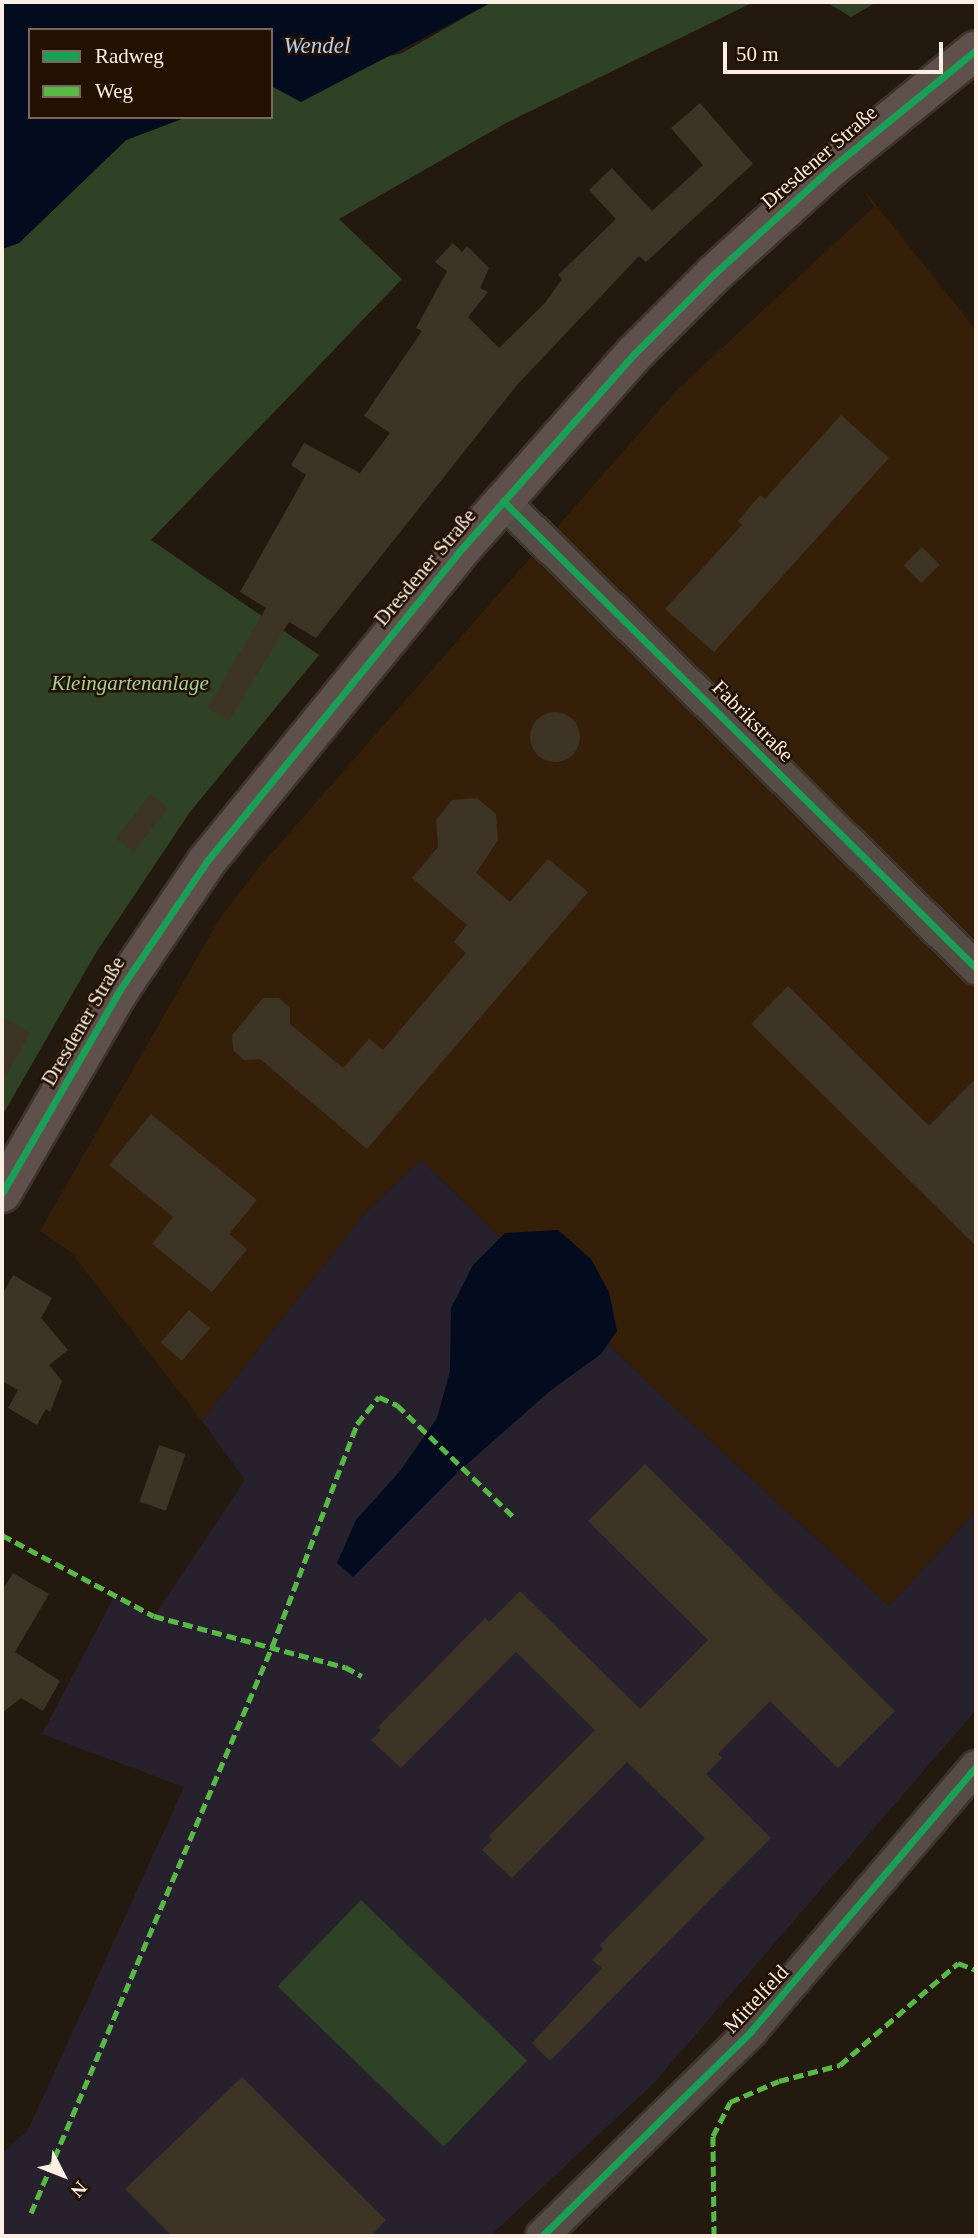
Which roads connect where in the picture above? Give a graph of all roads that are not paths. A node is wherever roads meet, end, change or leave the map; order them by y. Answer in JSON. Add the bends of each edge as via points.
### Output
{"nodes":[{"id":1,"x":976,"y":50,"type":"edge"},
{"id":2,"x":503,"y":501,"type":"junction"},
{"id":3,"x":976,"y":968,"type":"edge"},
{"id":4,"x":2,"y":1193,"type":"edge"},
{"id":5,"x":976,"y":1767,"type":"edge"},
{"id":6,"x":542,"y":2236,"type":"edge"}],
"edges":[{"from":1,"to":2,"type":"main road","name":"Dresdener Straße","via":[[831,168],[715,273],[635,353]]},
{"from":2,"to":3,"type":"street","name":"Fabrikstraße"},
{"from":2,"to":4,"type":"main road","name":"Dresdener Straße","via":[[206,861],[119,991]]},
{"from":5,"to":6,"type":"street","name":"Mittelfeld","via":[[751,2031]]}]}
